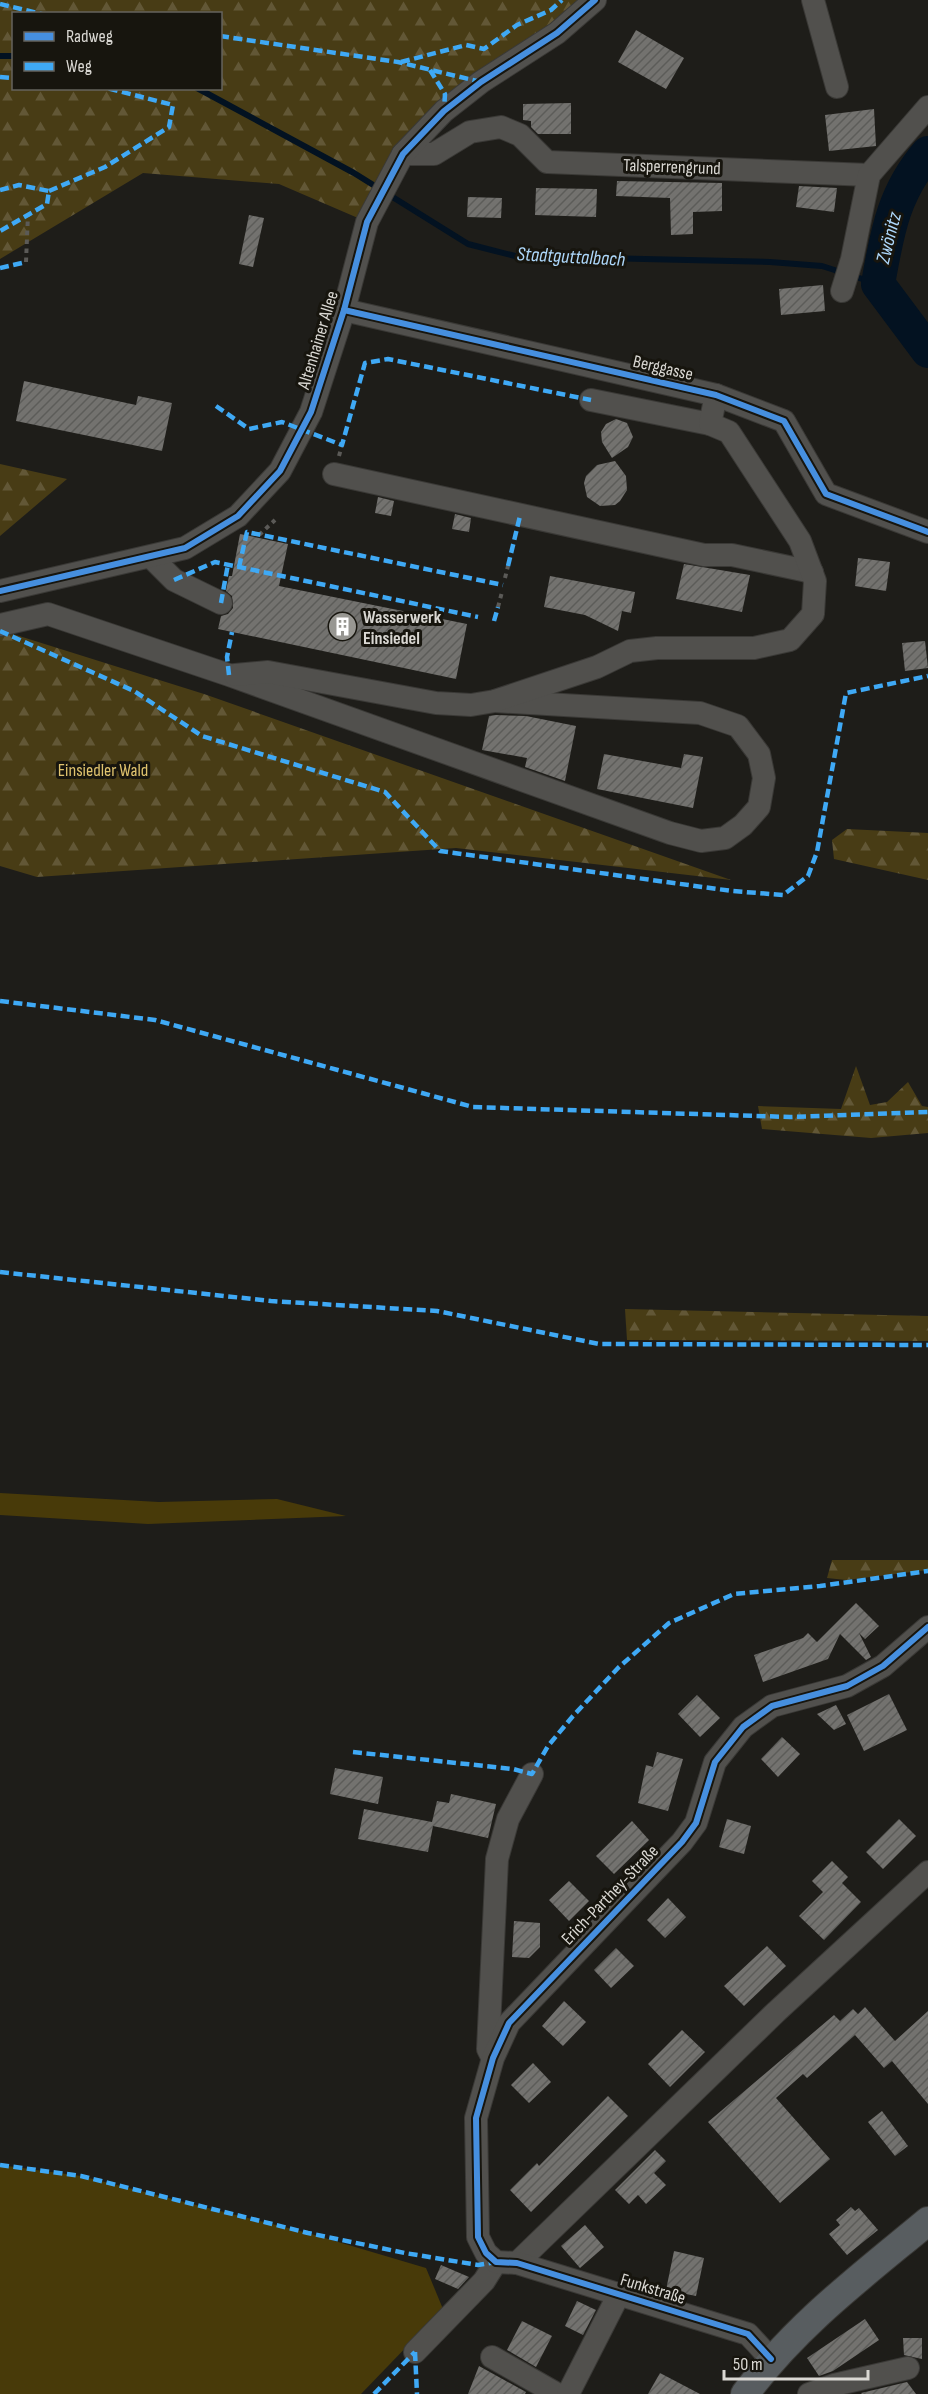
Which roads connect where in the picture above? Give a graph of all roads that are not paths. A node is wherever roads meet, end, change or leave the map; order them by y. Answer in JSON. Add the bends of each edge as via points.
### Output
{"nodes":[{"id":1,"x":595,"y":0,"type":"edge"},
{"id":2,"x":813,"y":0,"type":"edge"},
{"id":3,"x":837,"y":87,"type":"dead end"},
{"id":4,"x":928,"y":107,"type":"edge"},
{"id":5,"x":400,"y":159,"type":"junction"},
{"id":6,"x":869,"y":175,"type":"junction"},
{"id":7,"x":842,"y":291,"type":"dead end"},
{"id":8,"x":344,"y":310,"type":"junction"},
{"id":9,"x":716,"y":395,"type":"junction"},
{"id":10,"x":591,"y":400,"type":"dead end"},
{"id":11,"x":710,"y":424,"type":"junction"},
{"id":12,"x":334,"y":474,"type":"dead end"},
{"id":13,"x":928,"y":532,"type":"edge"},
{"id":14,"x":151,"y":557,"type":"junction"},
{"id":15,"x":812,"y":572,"type":"junction"},
{"id":16,"x":0,"y":591,"type":"edge"},
{"id":17,"x":220,"y":603,"type":"dead end"},
{"id":18,"x":0,"y":625,"type":"edge"},
{"id":19,"x":229,"y":675,"type":"junction"},
{"id":20,"x":495,"y":701,"type":"junction"},
{"id":21,"x":928,"y":1627,"type":"edge"},
{"id":22,"x":532,"y":1773,"type":"dead end"},
{"id":23,"x":928,"y":1872,"type":"edge"},
{"id":24,"x":493,"y":2058,"type":"junction"},
{"id":25,"x":928,"y":2221,"type":"edge"},
{"id":26,"x":506,"y":2263,"type":"junction"},
{"id":27,"x":619,"y":2294,"type":"junction"},
{"id":28,"x":415,"y":2352,"type":"dead end"},
{"id":29,"x":492,"y":2357,"type":"dead end"},
{"id":30,"x":771,"y":2359,"type":"junction"},
{"id":31,"x":908,"y":2368,"type":"dead end"},
{"id":32,"x":557,"y":2394,"type":"edge"},
{"id":33,"x":568,"y":2394,"type":"edge"},
{"id":34,"x":745,"y":2394,"type":"edge"},
{"id":35,"x":809,"y":2394,"type":"edge"}],
"edges":[{"from":1,"to":5,"type":"street","name":"Altenhainer Allee","via":[[557,33],[444,111]]},
{"from":2,"to":3,"type":"street"},
{"from":4,"to":6,"type":"street"},
{"from":5,"to":6,"type":"street","name":"Talsperrengrund","via":[[434,154],[470,132],[501,127],[520,135],[547,162]]},
{"from":5,"to":8,"type":"street","name":"Altenhainer Allee","via":[[367,222]]},
{"from":6,"to":7,"type":"street"},
{"from":8,"to":9,"type":"street","name":"Berggasse"},
{"from":8,"to":14,"type":"street","name":"Altenhainer Allee","via":[[311,412],[280,471],[238,516],[185,548]]},
{"from":9,"to":11,"type":"street"},
{"from":9,"to":13,"type":"street","name":"Berggasse","via":[[784,421],[826,494]]},
{"from":10,"to":11,"type":"street"},
{"from":11,"to":15,"type":"street","via":[[729,432],[800,541]]},
{"from":12,"to":15,"type":"street","via":[[704,555],[732,555]]},
{"from":14,"to":16,"type":"street","name":"Altenhainer Allee"},
{"from":14,"to":17,"type":"street","via":[[174,580]]},
{"from":15,"to":20,"type":"street","via":[[813,615],[790,640],[754,648],[630,651],[597,667]]},
{"from":18,"to":19,"type":"street","via":[[48,615]]},
{"from":19,"to":20,"type":"street","via":[[268,672],[436,703],[471,705]]},
{"from":19,"to":20,"type":"street","via":[[701,841],[725,838],[759,807],[764,778],[759,754],[738,726],[700,713]]},
{"from":21,"to":24,"type":"street","name":"Erich-Parthey-Straße","via":[[883,1666],[847,1686],[772,1706],[743,1727],[715,1762],[696,1823],[682,1842],[509,2023]]},
{"from":22,"to":24,"type":"street","via":[[508,1820],[497,1859],[488,2049]]},
{"from":23,"to":26,"type":"street"},
{"from":24,"to":26,"type":"street","name":"Erich-Parthey-Straße","via":[[476,2118],[478,2237]]},
{"from":25,"to":30,"type":"main road","via":[[817,2313]]},
{"from":26,"to":27,"type":"street","name":"Funkstraße"},
{"from":26,"to":28,"type":"street"},
{"from":27,"to":30,"type":"street","name":"Funkstraße","via":[[748,2334]]},
{"from":27,"to":33,"type":"street"},
{"from":29,"to":32,"type":"street"},
{"from":30,"to":34,"type":"main road"},
{"from":31,"to":35,"type":"street"}]}
